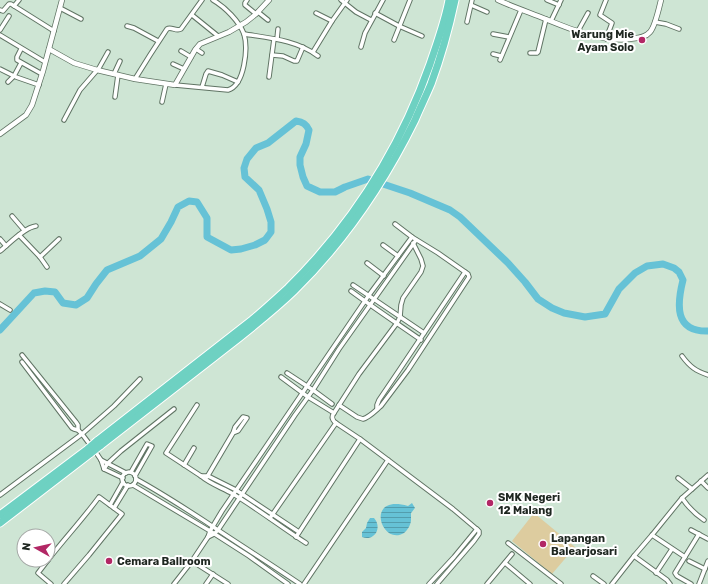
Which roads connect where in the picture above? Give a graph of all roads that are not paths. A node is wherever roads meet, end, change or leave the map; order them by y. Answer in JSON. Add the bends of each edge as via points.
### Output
{"nodes":[{"id":1,"x":19,"y":0,"type":"edge"},
{"id":2,"x":62,"y":0,"type":"edge"},
{"id":3,"x":202,"y":0,"type":"edge"},
{"id":4,"x":213,"y":0,"type":"edge"},
{"id":5,"x":247,"y":0,"type":"edge"},
{"id":6,"x":269,"y":0,"type":"edge"},
{"id":7,"x":341,"y":0,"type":"edge"},
{"id":8,"x":383,"y":0,"type":"edge"},
{"id":9,"x":410,"y":0,"type":"edge"},
{"id":10,"x":449,"y":0,"type":"edge"},
{"id":11,"x":455,"y":0,"type":"edge"},
{"id":12,"x":472,"y":0,"type":"edge"},
{"id":13,"x":547,"y":0,"type":"edge"},
{"id":14,"x":561,"y":0,"type":"edge"},
{"id":15,"x":606,"y":0,"type":"edge"},
{"id":16,"x":661,"y":0,"type":"edge"},
{"id":17,"x":501,"y":1,"type":"edge"},
{"id":18,"x":346,"y":2,"type":"edge"},
{"id":19,"x":471,"y":5,"type":"junction"},
{"id":20,"x":559,"y":5,"type":"junction"},
{"id":21,"x":14,"y":6,"type":"junction"},
{"id":22,"x":60,"y":8,"type":"junction"},
{"id":23,"x":0,"y":10,"type":"edge"},
{"id":24,"x":521,"y":10,"type":"junction"},
{"id":25,"x":375,"y":12,"type":"junction"},
{"id":26,"x":487,"y":12,"type":"dead end"},
{"id":27,"x":257,"y":13,"type":"junction"},
{"id":28,"x":316,"y":13,"type":"dead end"},
{"id":29,"x":588,"y":13,"type":"dead end"},
{"id":30,"x":192,"y":15,"type":"junction"},
{"id":31,"x":9,"y":16,"type":"dead end"},
{"id":32,"x":81,"y":19,"type":"dead end"},
{"id":33,"x":268,"y":20,"type":"dead end"},
{"id":34,"x":371,"y":20,"type":"junction"},
{"id":35,"x":548,"y":20,"type":"junction"},
{"id":36,"x":332,"y":21,"type":"junction"},
{"id":37,"x":467,"y":22,"type":"dead end"},
{"id":38,"x":655,"y":22,"type":"junction"},
{"id":39,"x":127,"y":26,"type":"dead end"},
{"id":40,"x":240,"y":26,"type":"junction"},
{"id":41,"x":399,"y":26,"type":"junction"},
{"id":42,"x":278,"y":29,"type":"dead end"},
{"id":43,"x":679,"y":29,"type":"dead end"},
{"id":44,"x":0,"y":30,"type":"edge"},
{"id":45,"x":578,"y":31,"type":"junction"},
{"id":46,"x":54,"y":32,"type":"junction"},
{"id":47,"x":244,"y":34,"type":"junction"},
{"id":48,"x":493,"y":34,"type":"dead end"},
{"id":49,"x":0,"y":35,"type":"edge"},
{"id":50,"x":218,"y":36,"type":"junction"},
{"id":51,"x":422,"y":36,"type":"dead end"},
{"id":52,"x":509,"y":37,"type":"junction"},
{"id":53,"x":606,"y":38,"type":"junction"},
{"id":54,"x":276,"y":39,"type":"junction"},
{"id":55,"x":158,"y":40,"type":"junction"},
{"id":56,"x":394,"y":40,"type":"dead end"},
{"id":57,"x":303,"y":47,"type":"junction"},
{"id":58,"x":361,"y":47,"type":"dead end"},
{"id":59,"x":21,"y":48,"type":"junction"},
{"id":60,"x":196,"y":49,"type":"junction"},
{"id":61,"x":49,"y":50,"type":"junction"},
{"id":62,"x":182,"y":51,"type":"dead end"},
{"id":63,"x":108,"y":52,"type":"dead end"},
{"id":64,"x":313,"y":52,"type":"junction"},
{"id":65,"x":202,"y":53,"type":"dead end"},
{"id":66,"x":530,"y":53,"type":"dead end"},
{"id":67,"x":493,"y":54,"type":"dead end"},
{"id":68,"x":272,"y":55,"type":"junction"},
{"id":69,"x":318,"y":56,"type":"dead end"},
{"id":70,"x":191,"y":57,"type":"junction"},
{"id":71,"x":120,"y":61,"type":"dead end"},
{"id":72,"x":45,"y":62,"type":"junction"},
{"id":73,"x":21,"y":63,"type":"junction"},
{"id":74,"x":173,"y":64,"type":"dead end"},
{"id":75,"x":0,"y":69,"type":"edge"},
{"id":76,"x":184,"y":69,"type":"junction"},
{"id":77,"x":97,"y":70,"type":"junction"},
{"id":78,"x":42,"y":74,"type":"junction"},
{"id":79,"x":116,"y":75,"type":"junction"},
{"id":80,"x":14,"y":76,"type":"junction"},
{"id":81,"x":269,"y":77,"type":"dead end"},
{"id":82,"x":135,"y":79,"type":"junction"},
{"id":83,"x":8,"y":82,"type":"dead end"},
{"id":84,"x":238,"y":82,"type":"junction"},
{"id":85,"x":166,"y":84,"type":"junction"},
{"id":86,"x":175,"y":84,"type":"junction"},
{"id":87,"x":39,"y":85,"type":"junction"},
{"id":88,"x":202,"y":87,"type":"junction"},
{"id":89,"x":115,"y":97,"type":"dead end"},
{"id":90,"x":162,"y":102,"type":"dead end"},
{"id":91,"x":64,"y":120,"type":"dead end"},
{"id":92,"x":0,"y":134,"type":"edge"},
{"id":93,"x":392,"y":157,"type":"junction"},
{"id":94,"x":12,"y":216,"type":"dead end"},
{"id":95,"x":395,"y":224,"type":"dead end"},
{"id":96,"x":36,"y":226,"type":"dead end"},
{"id":97,"x":24,"y":230,"type":"junction"},
{"id":98,"x":19,"y":235,"type":"junction"},
{"id":99,"x":412,"y":237,"type":"junction"},
{"id":100,"x":59,"y":239,"type":"dead end"},
{"id":101,"x":0,"y":240,"type":"edge"},
{"id":102,"x":416,"y":240,"type":"junction"},
{"id":103,"x":413,"y":243,"type":"junction"},
{"id":104,"x":383,"y":245,"type":"dead end"},
{"id":105,"x":6,"y":246,"type":"junction"},
{"id":106,"x":0,"y":251,"type":"edge"},
{"id":107,"x":398,"y":256,"type":"junction"},
{"id":108,"x":40,"y":257,"type":"junction"},
{"id":109,"x":367,"y":263,"type":"dead end"},
{"id":110,"x":47,"y":267,"type":"dead end"},
{"id":111,"x":465,"y":272,"type":"junction"},
{"id":112,"x":384,"y":276,"type":"junction"},
{"id":113,"x":353,"y":285,"type":"dead end"},
{"id":114,"x":351,"y":291,"type":"dead end"},
{"id":115,"x":369,"y":295,"type":"junction"},
{"id":116,"x":375,"y":299,"type":"junction"},
{"id":117,"x":365,"y":302,"type":"junction"},
{"id":118,"x":2,"y":305,"type":"edge"},
{"id":119,"x":370,"y":305,"type":"junction"},
{"id":120,"x":0,"y":310,"type":"edge"},
{"id":121,"x":10,"y":310,"type":"dead end"},
{"id":122,"x":400,"y":317,"type":"junction"},
{"id":123,"x":397,"y":323,"type":"junction"},
{"id":124,"x":424,"y":333,"type":"junction"},
{"id":125,"x":420,"y":339,"type":"junction"},
{"id":126,"x":425,"y":343,"type":"junction"},
{"id":127,"x":22,"y":355,"type":"dead end"},
{"id":128,"x":682,"y":356,"type":"dead end"},
{"id":129,"x":22,"y":362,"type":"dead end"},
{"id":130,"x":287,"y":373,"type":"dead end"},
{"id":131,"x":708,"y":375,"type":"edge"},
{"id":132,"x":281,"y":377,"type":"dead end"},
{"id":133,"x":140,"y":379,"type":"dead end"},
{"id":134,"x":307,"y":386,"type":"junction"},
{"id":135,"x":313,"y":390,"type":"junction"},
{"id":136,"x":52,"y":391,"type":"junction"},
{"id":137,"x":303,"y":393,"type":"junction"},
{"id":138,"x":47,"y":394,"type":"junction"},
{"id":139,"x":308,"y":397,"type":"junction"},
{"id":140,"x":332,"y":404,"type":"dead end"},
{"id":141,"x":197,"y":405,"type":"dead end"},
{"id":142,"x":339,"y":405,"type":"junction"},
{"id":143,"x":174,"y":409,"type":"dead end"},
{"id":144,"x":377,"y":409,"type":"junction"},
{"id":145,"x":290,"y":412,"type":"junction"},
{"id":146,"x":334,"y":412,"type":"junction"},
{"id":147,"x":295,"y":415,"type":"junction"},
{"id":148,"x":336,"y":423,"type":"junction"},
{"id":149,"x":78,"y":430,"type":"junction"},
{"id":150,"x":234,"y":433,"type":"junction"},
{"id":151,"x":82,"y":434,"type":"junction"},
{"id":152,"x":140,"y":436,"type":"junction"},
{"id":153,"x":360,"y":439,"type":"junction"},
{"id":154,"x":147,"y":444,"type":"junction"},
{"id":155,"x":194,"y":448,"type":"dead end"},
{"id":156,"x":90,"y":450,"type":"junction"},
{"id":157,"x":102,"y":460,"type":"junction"},
{"id":158,"x":388,"y":460,"type":"junction"},
{"id":159,"x":108,"y":463,"type":"junction"},
{"id":160,"x":184,"y":465,"type":"junction"},
{"id":161,"x":104,"y":468,"type":"junction"},
{"id":162,"x":128,"y":473,"type":"junction"},
{"id":163,"x":708,"y":475,"type":"edge"},
{"id":164,"x":135,"y":477,"type":"junction"},
{"id":165,"x":206,"y":478,"type":"junction"},
{"id":166,"x":678,"y":478,"type":"dead end"},
{"id":167,"x":123,"y":480,"type":"junction"},
{"id":168,"x":701,"y":481,"type":"junction"},
{"id":169,"x":133,"y":484,"type":"junction"},
{"id":170,"x":128,"y":485,"type":"junction"},
{"id":171,"x":708,"y":488,"type":"edge"},
{"id":172,"x":692,"y":489,"type":"junction"},
{"id":173,"x":236,"y":490,"type":"junction"},
{"id":174,"x":234,"y":494,"type":"junction"},
{"id":175,"x":242,"y":494,"type":"junction"},
{"id":176,"x":0,"y":495,"type":"edge"},
{"id":177,"x":239,"y":498,"type":"junction"},
{"id":178,"x":682,"y":498,"type":"junction"},
{"id":179,"x":254,"y":502,"type":"junction"},
{"id":180,"x":110,"y":505,"type":"junction"},
{"id":181,"x":251,"y":505,"type":"junction"},
{"id":182,"x":114,"y":508,"type":"junction"},
{"id":183,"x":0,"y":515,"type":"edge"},
{"id":184,"x":272,"y":516,"type":"junction"},
{"id":185,"x":704,"y":520,"type":"dead end"},
{"id":186,"x":0,"y":522,"type":"edge"},
{"id":187,"x":213,"y":527,"type":"junction"},
{"id":188,"x":477,"y":529,"type":"junction"},
{"id":189,"x":218,"y":530,"type":"junction"},
{"id":190,"x":691,"y":530,"type":"dead end"},
{"id":191,"x":210,"y":531,"type":"junction"},
{"id":192,"x":299,"y":532,"type":"junction"},
{"id":193,"x":214,"y":534,"type":"junction"},
{"id":194,"x":699,"y":534,"type":"junction"},
{"id":195,"x":652,"y":535,"type":"junction"},
{"id":196,"x":296,"y":536,"type":"junction"},
{"id":197,"x":208,"y":537,"type":"junction"},
{"id":198,"x":708,"y":538,"type":"edge"},
{"id":199,"x":306,"y":543,"type":"dead end"},
{"id":200,"x":508,"y":543,"type":"dead end"},
{"id":201,"x":56,"y":549,"type":"edge"},
{"id":202,"x":672,"y":549,"type":"junction"},
{"id":203,"x":512,"y":554,"type":"dead end"},
{"id":204,"x":634,"y":556,"type":"junction"},
{"id":205,"x":685,"y":557,"type":"junction"},
{"id":206,"x":192,"y":561,"type":"junction"},
{"id":207,"x":689,"y":561,"type":"dead end"},
{"id":208,"x":708,"y":561,"type":"edge"},
{"id":209,"x":505,"y":563,"type":"junction"},
{"id":210,"x":42,"y":568,"type":"edge"},
{"id":211,"x":705,"y":569,"type":"junction"},
{"id":212,"x":656,"y":573,"type":"junction"},
{"id":213,"x":213,"y":574,"type":"junction"},
{"id":214,"x":593,"y":576,"type":"dead end"},
{"id":215,"x":51,"y":584,"type":"edge"},
{"id":216,"x":64,"y":584,"type":"edge"},
{"id":217,"x":174,"y":584,"type":"edge"},
{"id":218,"x":206,"y":584,"type":"edge"},
{"id":219,"x":228,"y":584,"type":"edge"},
{"id":220,"x":288,"y":584,"type":"edge"},
{"id":221,"x":300,"y":584,"type":"edge"},
{"id":222,"x":304,"y":584,"type":"edge"},
{"id":223,"x":430,"y":584,"type":"edge"},
{"id":224,"x":436,"y":584,"type":"edge"},
{"id":225,"x":489,"y":584,"type":"edge"},
{"id":226,"x":530,"y":584,"type":"edge"},
{"id":227,"x":561,"y":584,"type":"edge"},
{"id":228,"x":604,"y":584,"type":"edge"},
{"id":229,"x":612,"y":584,"type":"edge"},
{"id":230,"x":670,"y":584,"type":"edge"},
{"id":231,"x":691,"y":584,"type":"edge"},
{"id":232,"x":700,"y":584,"type":"edge"}],
"edges":[{"from":1,"to":21,"type":"street"},
{"from":2,"to":22,"type":"street"},
{"from":3,"to":30,"type":"street"},
{"from":4,"to":40,"type":"street","via":[[228,11]]},
{"from":5,"to":27,"type":"street","via":[[245,5]]},
{"from":6,"to":27,"type":"street"},
{"from":7,"to":18,"type":"street"},
{"from":8,"to":25,"type":"street"},
{"from":9,"to":41,"type":"street"},
{"from":10,"to":93,"type":"highway","via":[[422,86]]},
{"from":11,"to":93,"type":"highway","via":[[431,85],[406,139]]},
{"from":12,"to":19,"type":"street"},
{"from":13,"to":20,"type":"street"},
{"from":14,"to":20,"type":"street"},
{"from":15,"to":53,"type":"street","via":[[600,16],[612,23]]},
{"from":16,"to":38,"type":"street"},
{"from":17,"to":24,"type":"street"},
{"from":18,"to":34,"type":"street","via":[[356,12]]},
{"from":18,"to":36,"type":"street"},
{"from":19,"to":26,"type":"street"},
{"from":19,"to":37,"type":"street"},
{"from":20,"to":35,"type":"street"},
{"from":21,"to":23,"type":"street","via":[[9,4],[3,11]]},
{"from":21,"to":46,"type":"street"},
{"from":22,"to":32,"type":"street"},
{"from":22,"to":46,"type":"street"},
{"from":24,"to":35,"type":"street"},
{"from":24,"to":52,"type":"street"},
{"from":25,"to":34,"type":"street"},
{"from":25,"to":41,"type":"street"},
{"from":27,"to":33,"type":"street"},
{"from":27,"to":40,"type":"street"},
{"from":28,"to":36,"type":"street"},
{"from":29,"to":45,"type":"street"},
{"from":30,"to":50,"type":"street"},
{"from":30,"to":55,"type":"street","via":[[181,29],[167,28]]},
{"from":31,"to":44,"type":"street"},
{"from":34,"to":58,"type":"street"},
{"from":35,"to":45,"type":"street"},
{"from":35,"to":66,"type":"street","via":[[538,52]]},
{"from":36,"to":64,"type":"street"},
{"from":38,"to":43,"type":"street"},
{"from":38,"to":53,"type":"street","via":[[650,32],[643,37]]},
{"from":39,"to":55,"type":"street"},
{"from":40,"to":47,"type":"street"},
{"from":40,"to":50,"type":"street"},
{"from":41,"to":51,"type":"street"},
{"from":41,"to":56,"type":"street"},
{"from":42,"to":54,"type":"street"},
{"from":45,"to":53,"type":"street"},
{"from":46,"to":61,"type":"street"},
{"from":47,"to":54,"type":"street"},
{"from":47,"to":84,"type":"street","via":[[244,67]]},
{"from":48,"to":52,"type":"street"},
{"from":49,"to":59,"type":"street"},
{"from":50,"to":60,"type":"street","via":[[201,43]]},
{"from":52,"to":67,"type":"street","via":[[500,58]]},
{"from":54,"to":57,"type":"street"},
{"from":54,"to":68,"type":"street"},
{"from":55,"to":82,"type":"street"},
{"from":57,"to":64,"type":"street"},
{"from":57,"to":68,"type":"street","via":[[296,61]]},
{"from":59,"to":72,"type":"street"},
{"from":59,"to":73,"type":"street","via":[[17,58]]},
{"from":60,"to":65,"type":"street"},
{"from":60,"to":70,"type":"street"},
{"from":61,"to":72,"type":"street"},
{"from":61,"to":77,"type":"street","via":[[74,63]]},
{"from":62,"to":70,"type":"street"},
{"from":63,"to":77,"type":"street"},
{"from":64,"to":69,"type":"street"},
{"from":68,"to":81,"type":"street"},
{"from":70,"to":76,"type":"street"},
{"from":71,"to":79,"type":"street"},
{"from":72,"to":78,"type":"street"},
{"from":73,"to":78,"type":"street"},
{"from":73,"to":80,"type":"street"},
{"from":74,"to":76,"type":"street"},
{"from":75,"to":80,"type":"street"},
{"from":76,"to":86,"type":"street"},
{"from":77,"to":79,"type":"street"},
{"from":77,"to":91,"type":"street","via":[[80,90]]},
{"from":78,"to":87,"type":"street"},
{"from":79,"to":82,"type":"street"},
{"from":79,"to":89,"type":"street"},
{"from":80,"to":83,"type":"street"},
{"from":80,"to":87,"type":"street"},
{"from":82,"to":85,"type":"street"},
{"from":84,"to":88,"type":"street","via":[[228,90]]},
{"from":84,"to":88,"type":"street","via":[[207,71]]},
{"from":85,"to":86,"type":"street"},
{"from":85,"to":90,"type":"street"},
{"from":86,"to":88,"type":"street"},
{"from":87,"to":92,"type":"street","via":[[35,99],[27,112]]},
{"from":93,"to":156,"type":"highway","bridge":true,"via":[[346,234],[292,293],[258,323]]},
{"from":94,"to":97,"type":"street"},
{"from":95,"to":99,"type":"street"},
{"from":96,"to":97,"type":"street"},
{"from":97,"to":98,"type":"street"},
{"from":98,"to":105,"type":"street"},
{"from":98,"to":108,"type":"street"},
{"from":99,"to":102,"type":"street"},
{"from":99,"to":107,"type":"street"},
{"from":100,"to":108,"type":"street"},
{"from":101,"to":105,"type":"street"},
{"from":102,"to":103,"type":"street"},
{"from":102,"to":111,"type":"street"},
{"from":103,"to":116,"type":"street"},
{"from":103,"to":122,"type":"street","via":[[423,266],[403,298]]},
{"from":104,"to":107,"type":"street"},
{"from":105,"to":106,"type":"street"},
{"from":107,"to":112,"type":"street"},
{"from":108,"to":110,"type":"street"},
{"from":109,"to":112,"type":"street"},
{"from":111,"to":124,"type":"street"},
{"from":111,"to":126,"type":"street","via":[[470,277]]},
{"from":112,"to":115,"type":"street"},
{"from":113,"to":115,"type":"street"},
{"from":114,"to":117,"type":"street"},
{"from":115,"to":116,"type":"street"},
{"from":115,"to":117,"type":"street"},
{"from":116,"to":119,"type":"street"},
{"from":116,"to":122,"type":"street"},
{"from":117,"to":119,"type":"street"},
{"from":117,"to":134,"type":"street"},
{"from":118,"to":120,"type":"street"},
{"from":118,"to":121,"type":"street"},
{"from":119,"to":123,"type":"street"},
{"from":119,"to":135,"type":"street"},
{"from":122,"to":123,"type":"street"},
{"from":122,"to":124,"type":"street"},
{"from":123,"to":125,"type":"street"},
{"from":123,"to":142,"type":"street"},
{"from":124,"to":125,"type":"street"},
{"from":125,"to":126,"type":"street"},
{"from":125,"to":144,"type":"street","via":[[379,400]]},
{"from":126,"to":144,"type":"street","via":[[408,370]]},
{"from":127,"to":136,"type":"street"},
{"from":128,"to":131,"type":"street","via":[[693,368]]},
{"from":129,"to":138,"type":"street"},
{"from":130,"to":134,"type":"street"},
{"from":132,"to":137,"type":"street"},
{"from":133,"to":151,"type":"street"},
{"from":134,"to":135,"type":"street"},
{"from":134,"to":137,"type":"street"},
{"from":135,"to":139,"type":"street"},
{"from":135,"to":140,"type":"street"},
{"from":136,"to":138,"type":"street"},
{"from":136,"to":149,"type":"street","via":[[78,425]]},
{"from":137,"to":139,"type":"street"},
{"from":137,"to":145,"type":"street"},
{"from":138,"to":149,"type":"street","via":[[72,428]]},
{"from":139,"to":146,"type":"street"},
{"from":139,"to":147,"type":"street"},
{"from":141,"to":160,"type":"street","via":[[166,454]]},
{"from":142,"to":144,"type":"street","via":[[364,419]]},
{"from":142,"to":146,"type":"street"},
{"from":143,"to":152,"type":"street"},
{"from":145,"to":147,"type":"street"},
{"from":145,"to":173,"type":"street"},
{"from":146,"to":148,"type":"street","via":[[332,419]]},
{"from":147,"to":175,"type":"street"},
{"from":148,"to":153,"type":"street"},
{"from":148,"to":184,"type":"street"},
{"from":149,"to":151,"type":"street"},
{"from":150,"to":150,"type":"street","via":[[235,427],[243,417],[247,418]]},
{"from":150,"to":165,"type":"street"},
{"from":151,"to":157,"type":"street"},
{"from":151,"to":176,"type":"street"},
{"from":152,"to":154,"type":"street"},
{"from":152,"to":159,"type":"street"},
{"from":153,"to":158,"type":"street"},
{"from":153,"to":192,"type":"street"},
{"from":154,"to":162,"type":"street"},
{"from":154,"to":164,"type":"street","via":[[152,446]]},
{"from":155,"to":160,"type":"street"},
{"from":156,"to":183,"type":"highway"},
{"from":156,"to":186,"type":"highway"},
{"from":157,"to":159,"type":"street"},
{"from":157,"to":161,"type":"street"},
{"from":158,"to":188,"type":"street"},
{"from":158,"to":222,"type":"street"},
{"from":159,"to":161,"type":"street"},
{"from":159,"to":162,"type":"street"},
{"from":160,"to":165,"type":"street"},
{"from":161,"to":167,"type":"street"},
{"from":162,"to":164,"type":"street"},
{"from":162,"to":167,"type":"street","via":[[124,475]]},
{"from":163,"to":168,"type":"street"},
{"from":164,"to":169,"type":"street"},
{"from":164,"to":187,"type":"street"},
{"from":165,"to":173,"type":"street"},
{"from":165,"to":174,"type":"street"},
{"from":166,"to":172,"type":"street"},
{"from":167,"to":170,"type":"street"},
{"from":167,"to":180,"type":"street"},
{"from":168,"to":171,"type":"street"},
{"from":168,"to":172,"type":"street"},
{"from":169,"to":170,"type":"street"},
{"from":169,"to":191,"type":"street"},
{"from":170,"to":182,"type":"street"},
{"from":172,"to":178,"type":"street"},
{"from":173,"to":174,"type":"street"},
{"from":173,"to":175,"type":"street"},
{"from":174,"to":177,"type":"street"},
{"from":174,"to":187,"type":"street"},
{"from":175,"to":177,"type":"street"},
{"from":175,"to":179,"type":"street"},
{"from":177,"to":181,"type":"street"},
{"from":177,"to":189,"type":"street"},
{"from":178,"to":185,"type":"street","via":[[690,509]]},
{"from":178,"to":195,"type":"street"},
{"from":179,"to":181,"type":"street"},
{"from":179,"to":184,"type":"street"},
{"from":180,"to":182,"type":"street"},
{"from":180,"to":201,"type":"street","via":[[99,497]]},
{"from":181,"to":184,"type":"street"},
{"from":182,"to":216,"type":"street","via":[[122,514]]},
{"from":184,"to":192,"type":"street"},
{"from":184,"to":196,"type":"street"},
{"from":187,"to":189,"type":"street"},
{"from":187,"to":191,"type":"street"},
{"from":188,"to":223,"type":"street"},
{"from":188,"to":224,"type":"street","via":[[478,535]]},
{"from":189,"to":193,"type":"street"},
{"from":189,"to":221,"type":"street"},
{"from":190,"to":194,"type":"street"},
{"from":191,"to":193,"type":"street"},
{"from":191,"to":197,"type":"street"},
{"from":192,"to":196,"type":"street"},
{"from":193,"to":197,"type":"street"},
{"from":193,"to":220,"type":"street"},
{"from":194,"to":198,"type":"street"},
{"from":194,"to":205,"type":"street"},
{"from":195,"to":202,"type":"street"},
{"from":195,"to":204,"type":"street"},
{"from":196,"to":199,"type":"street"},
{"from":197,"to":206,"type":"street"},
{"from":200,"to":227,"type":"street"},
{"from":202,"to":205,"type":"street"},
{"from":202,"to":212,"type":"street"},
{"from":203,"to":209,"type":"street"},
{"from":204,"to":212,"type":"street"},
{"from":204,"to":229,"type":"street"},
{"from":205,"to":231,"type":"street","via":[[676,573]]},
{"from":206,"to":213,"type":"street"},
{"from":206,"to":217,"type":"street"},
{"from":207,"to":211,"type":"street"},
{"from":208,"to":211,"type":"street"},
{"from":209,"to":225,"type":"street"},
{"from":209,"to":226,"type":"street"},
{"from":210,"to":215,"type":"street","via":[[38,573]]},
{"from":211,"to":232,"type":"street"},
{"from":212,"to":230,"type":"street"},
{"from":213,"to":218,"type":"street"},
{"from":213,"to":219,"type":"street"},
{"from":214,"to":228,"type":"street"}]}
